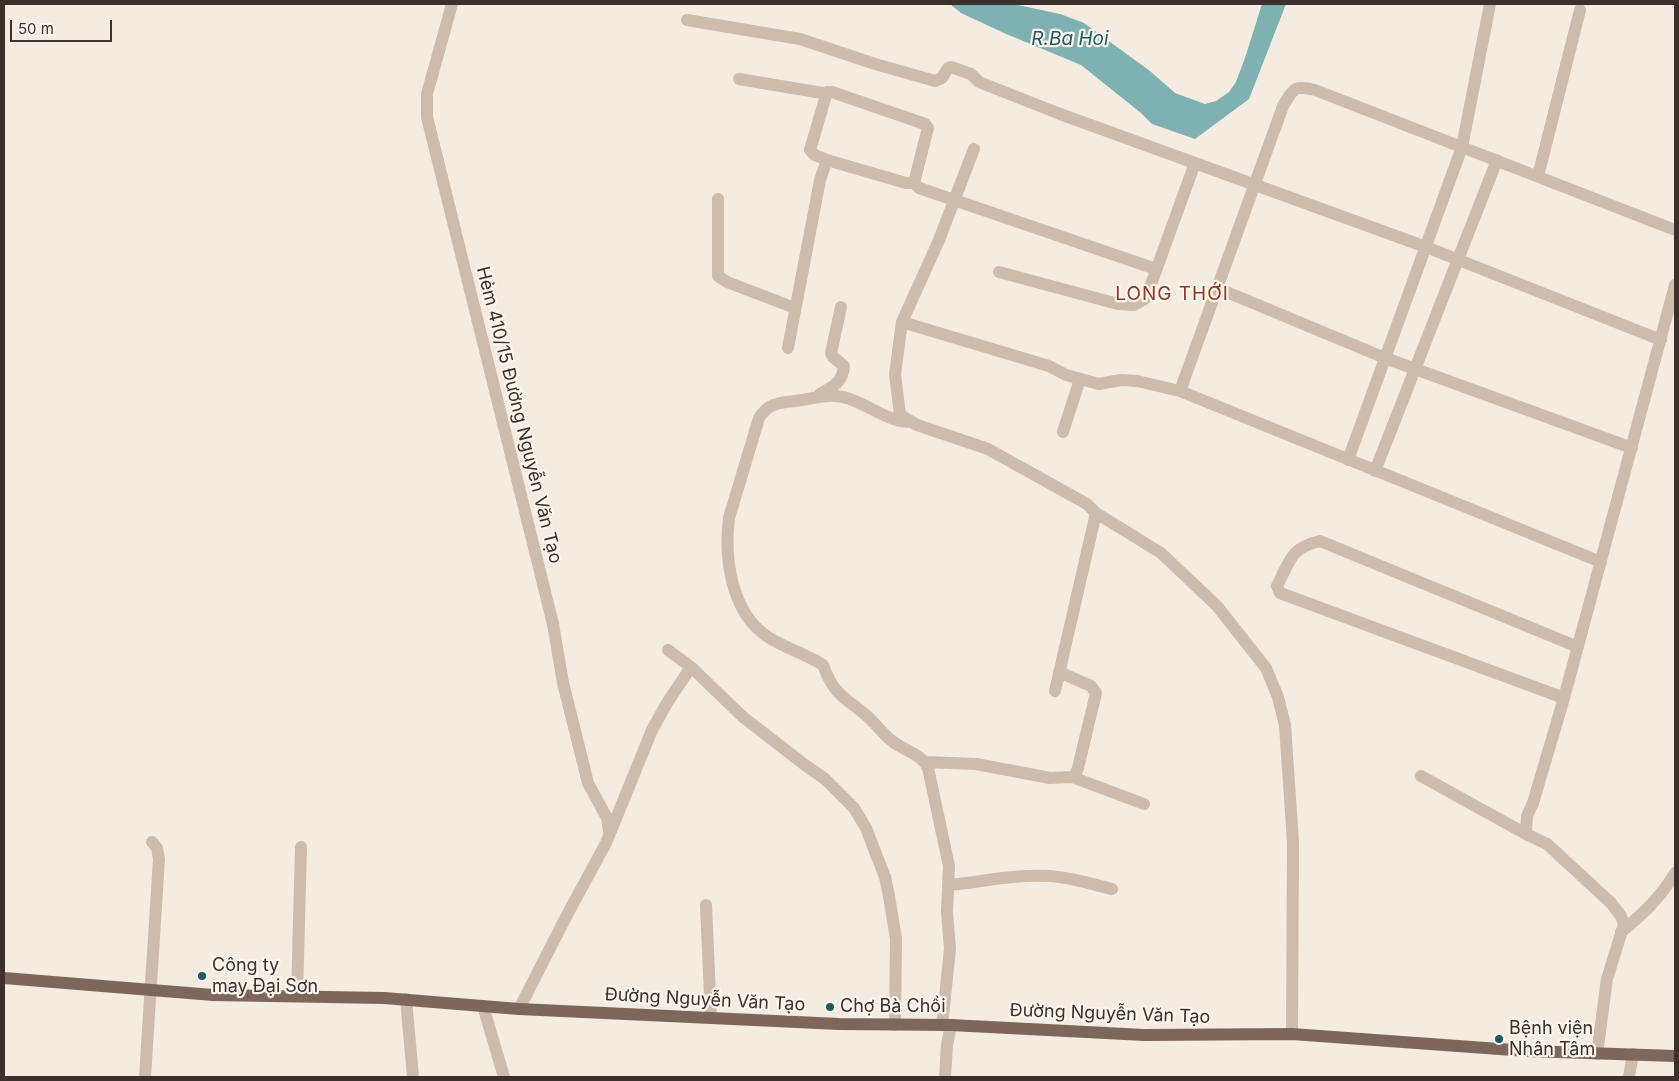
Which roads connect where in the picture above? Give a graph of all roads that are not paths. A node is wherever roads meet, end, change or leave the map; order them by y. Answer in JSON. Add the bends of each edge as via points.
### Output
{"nodes":[{"id":1,"x":452,"y":4,"type":"edge"},
{"id":2,"x":1490,"y":4,"type":"edge"},
{"id":3,"x":1580,"y":10,"type":"dead end"},
{"id":4,"x":687,"y":20,"type":"dead end"},
{"id":5,"x":739,"y":79,"type":"dead end"},
{"id":6,"x":827,"y":92,"type":"junction"},
{"id":7,"x":1462,"y":146,"type":"junction"},
{"id":8,"x":974,"y":149,"type":"dead end"},
{"id":9,"x":827,"y":160,"type":"junction"},
{"id":10,"x":1497,"y":160,"type":"junction"},
{"id":11,"x":1195,"y":163,"type":"junction"},
{"id":12,"x":1538,"y":176,"type":"junction"},
{"id":13,"x":914,"y":183,"type":"junction"},
{"id":14,"x":1255,"y":184,"type":"junction"},
{"id":15,"x":718,"y":199,"type":"dead end"},
{"id":16,"x":954,"y":199,"type":"junction"},
{"id":17,"x":1674,"y":228,"type":"edge"},
{"id":18,"x":1426,"y":247,"type":"junction"},
{"id":19,"x":1457,"y":260,"type":"junction"},
{"id":20,"x":1156,"y":269,"type":"junction"},
{"id":21,"x":999,"y":272,"type":"dead end"},
{"id":22,"x":1675,"y":285,"type":"edge"},
{"id":23,"x":1217,"y":288,"type":"junction"},
{"id":24,"x":842,"y":306,"type":"dead end"},
{"id":25,"x":795,"y":308,"type":"junction"},
{"id":26,"x":902,"y":322,"type":"junction"},
{"id":27,"x":1661,"y":340,"type":"junction"},
{"id":28,"x":788,"y":348,"type":"dead end"},
{"id":29,"x":1385,"y":358,"type":"junction"},
{"id":30,"x":1416,"y":369,"type":"junction"},
{"id":31,"x":1080,"y":379,"type":"junction"},
{"id":32,"x":1180,"y":391,"type":"junction"},
{"id":33,"x":813,"y":398,"type":"junction"},
{"id":34,"x":911,"y":422,"type":"junction"},
{"id":35,"x":1062,"y":432,"type":"dead end"},
{"id":36,"x":1632,"y":448,"type":"junction"},
{"id":37,"x":1348,"y":460,"type":"junction"},
{"id":38,"x":1375,"y":471,"type":"junction"},
{"id":39,"x":1096,"y":513,"type":"junction"},
{"id":40,"x":1601,"y":562,"type":"junction"},
{"id":41,"x":1578,"y":647,"type":"junction"},
{"id":42,"x":668,"y":650,"type":"dead end"},
{"id":43,"x":691,"y":667,"type":"junction"},
{"id":44,"x":1059,"y":672,"type":"junction"},
{"id":45,"x":1055,"y":691,"type":"dead end"},
{"id":46,"x":1564,"y":698,"type":"junction"},
{"id":47,"x":925,"y":762,"type":"junction"},
{"id":48,"x":1421,"y":776,"type":"dead end"},
{"id":49,"x":1072,"y":778,"type":"junction"},
{"id":50,"x":1144,"y":804,"type":"dead end"},
{"id":51,"x":609,"y":832,"type":"junction"},
{"id":52,"x":1526,"y":834,"type":"junction"},
{"id":53,"x":152,"y":842,"type":"dead end"},
{"id":54,"x":301,"y":847,"type":"dead end"},
{"id":55,"x":1675,"y":873,"type":"edge"},
{"id":56,"x":948,"y":885,"type":"junction"},
{"id":57,"x":1112,"y":889,"type":"dead end"},
{"id":58,"x":706,"y":905,"type":"dead end"},
{"id":59,"x":1621,"y":932,"type":"junction"},
{"id":60,"x":4,"y":978,"type":"edge"},
{"id":61,"x":151,"y":990,"type":"junction"},
{"id":62,"x":297,"y":996,"type":"junction"},
{"id":63,"x":406,"y":1000,"type":"junction"},
{"id":64,"x":483,"y":1006,"type":"junction"},
{"id":65,"x":519,"y":1009,"type":"junction"},
{"id":66,"x":711,"y":1018,"type":"junction"},
{"id":67,"x":895,"y":1025,"type":"junction"},
{"id":68,"x":946,"y":1025,"type":"junction"},
{"id":69,"x":1292,"y":1034,"type":"junction"},
{"id":70,"x":1597,"y":1054,"type":"junction"},
{"id":71,"x":1633,"y":1054,"type":"junction"},
{"id":72,"x":1675,"y":1056,"type":"edge"},
{"id":73,"x":145,"y":1077,"type":"edge"},
{"id":74,"x":414,"y":1077,"type":"edge"},
{"id":75,"x":504,"y":1077,"type":"edge"},
{"id":76,"x":945,"y":1077,"type":"edge"},
{"id":77,"x":1629,"y":1077,"type":"edge"}],
"edges":[{"from":1,"to":51,"type":"street","name":"Hẻm 410/15 Đường Nguyễn Văn Tạo","via":[[427,94],[427,117],[553,624],[563,683],[588,783],[607,818]]},
{"from":2,"to":7,"type":"street"},
{"from":3,"to":12,"type":"street"},
{"from":4,"to":11,"type":"street","via":[[800,39],[935,81],[942,78],[950,67],[971,74],[979,82],[1010,95]]},
{"from":5,"to":6,"type":"street"},
{"from":6,"to":9,"type":"street","via":[[810,150]]},
{"from":6,"to":13,"type":"street","via":[[921,122],[928,128]]},
{"from":7,"to":10,"type":"street"},
{"from":7,"to":14,"type":"street","via":[[1302,87],[1293,90],[1283,106]]},
{"from":7,"to":18,"type":"street"},
{"from":8,"to":16,"type":"street"},
{"from":9,"to":13,"type":"street"},
{"from":9,"to":25,"type":"street","via":[[820,180]]},
{"from":10,"to":12,"type":"street"},
{"from":10,"to":19,"type":"street"},
{"from":11,"to":14,"type":"street"},
{"from":11,"to":20,"type":"street"},
{"from":12,"to":17,"type":"street"},
{"from":13,"to":16,"type":"street","via":[[919,188]]},
{"from":14,"to":18,"type":"street"},
{"from":14,"to":23,"type":"street"},
{"from":15,"to":25,"type":"street","via":[[718,276]]},
{"from":16,"to":20,"type":"street"},
{"from":16,"to":26,"type":"street"},
{"from":18,"to":19,"type":"street"},
{"from":18,"to":29,"type":"street"},
{"from":19,"to":27,"type":"street"},
{"from":19,"to":30,"type":"street"},
{"from":20,"to":21,"type":"street","via":[[1146,298],[1134,305],[1118,304]]},
{"from":22,"to":27,"type":"street"},
{"from":23,"to":29,"type":"street"},
{"from":23,"to":32,"type":"street"},
{"from":24,"to":33,"type":"street","via":[[832,358],[844,366],[844,372],[836,386]]},
{"from":25,"to":28,"type":"street"},
{"from":26,"to":31,"type":"street","via":[[1049,366]]},
{"from":26,"to":34,"type":"street","via":[[895,374],[898,409],[900,415]]},
{"from":27,"to":36,"type":"street"},
{"from":29,"to":30,"type":"street"},
{"from":29,"to":37,"type":"street"},
{"from":30,"to":36,"type":"street"},
{"from":30,"to":38,"type":"street"},
{"from":31,"to":32,"type":"street","via":[[1099,384],[1137,381]]},
{"from":31,"to":35,"type":"street"},
{"from":32,"to":37,"type":"street"},
{"from":33,"to":34,"type":"street","via":[[835,396],[901,422]]},
{"from":33,"to":47,"type":"street","via":[[772,406],[759,418],[729,518],[727,534],[734,590],[758,629],[769,638],[823,665],[836,692],[892,741]]},
{"from":34,"to":39,"type":"street","via":[[988,449],[1087,504]]},
{"from":36,"to":40,"type":"street"},
{"from":37,"to":38,"type":"street"},
{"from":38,"to":40,"type":"street"},
{"from":39,"to":44,"type":"street"},
{"from":39,"to":69,"type":"street","via":[[1160,553],[1217,606],[1266,668],[1278,697],[1285,725],[1293,842]]},
{"from":40,"to":41,"type":"street"},
{"from":41,"to":46,"type":"street"},
{"from":41,"to":46,"type":"street","via":[[1320,542],[1306,544],[1296,551],[1277,586],[1280,593]]},
{"from":42,"to":43,"type":"street"},
{"from":43,"to":51,"type":"street","via":[[652,730]]},
{"from":43,"to":67,"type":"street","via":[[743,718],[825,779],[854,808],[866,828],[885,877],[896,939]]},
{"from":44,"to":45,"type":"street"},
{"from":44,"to":49,"type":"street","via":[[1091,686],[1096,693],[1078,768]]},
{"from":46,"to":52,"type":"street","via":[[1527,816]]},
{"from":47,"to":49,"type":"street","via":[[976,764],[1050,778]]},
{"from":47,"to":56,"type":"street","via":[[949,866]]},
{"from":48,"to":52,"type":"street"},
{"from":49,"to":50,"type":"street"},
{"from":51,"to":65,"type":"street"},
{"from":52,"to":59,"type":"street","via":[[1547,844],[1611,903],[1622,916]]},
{"from":53,"to":61,"type":"street","via":[[159,859]]},
{"from":54,"to":62,"type":"street"},
{"from":55,"to":59,"type":"street","via":[[1656,900]]},
{"from":56,"to":57,"type":"street","via":[[1049,876]]},
{"from":56,"to":68,"type":"street","via":[[950,949]]},
{"from":58,"to":66,"type":"street"},
{"from":59,"to":70,"type":"street","via":[[1607,979]]},
{"from":60,"to":61,"type":"main road","name":"Đường Nguyễn Văn Tạo"},
{"from":61,"to":62,"type":"main road","name":"Đường Nguyễn Văn Tạo"},
{"from":61,"to":73,"type":"street"},
{"from":62,"to":63,"type":"main road","name":"Đường Nguyễn Văn Tạo"},
{"from":63,"to":64,"type":"main road","name":"Đường Nguyễn Văn Tạo"},
{"from":63,"to":74,"type":"street"},
{"from":64,"to":65,"type":"main road","name":"Đường Nguyễn Văn Tạo"},
{"from":64,"to":75,"type":"street"},
{"from":65,"to":66,"type":"main road","name":"Đường Nguyễn Văn Tạo"},
{"from":66,"to":67,"type":"main road","name":"Đường Nguyễn Văn Tạo"},
{"from":67,"to":68,"type":"main road","name":"Đường Nguyễn Văn Tạo"},
{"from":68,"to":69,"type":"main road","name":"Đường Nguyễn Văn Tạo","via":[[1144,1035]]},
{"from":68,"to":76,"type":"street"},
{"from":69,"to":70,"type":"main road","name":"Đường Nguyễn Văn Tạo"},
{"from":70,"to":71,"type":"main road","name":"Đường Nguyễn Văn Tạo"},
{"from":71,"to":72,"type":"main road","name":"Đường Nguyễn Văn Tạo"},
{"from":71,"to":77,"type":"street"}]}
